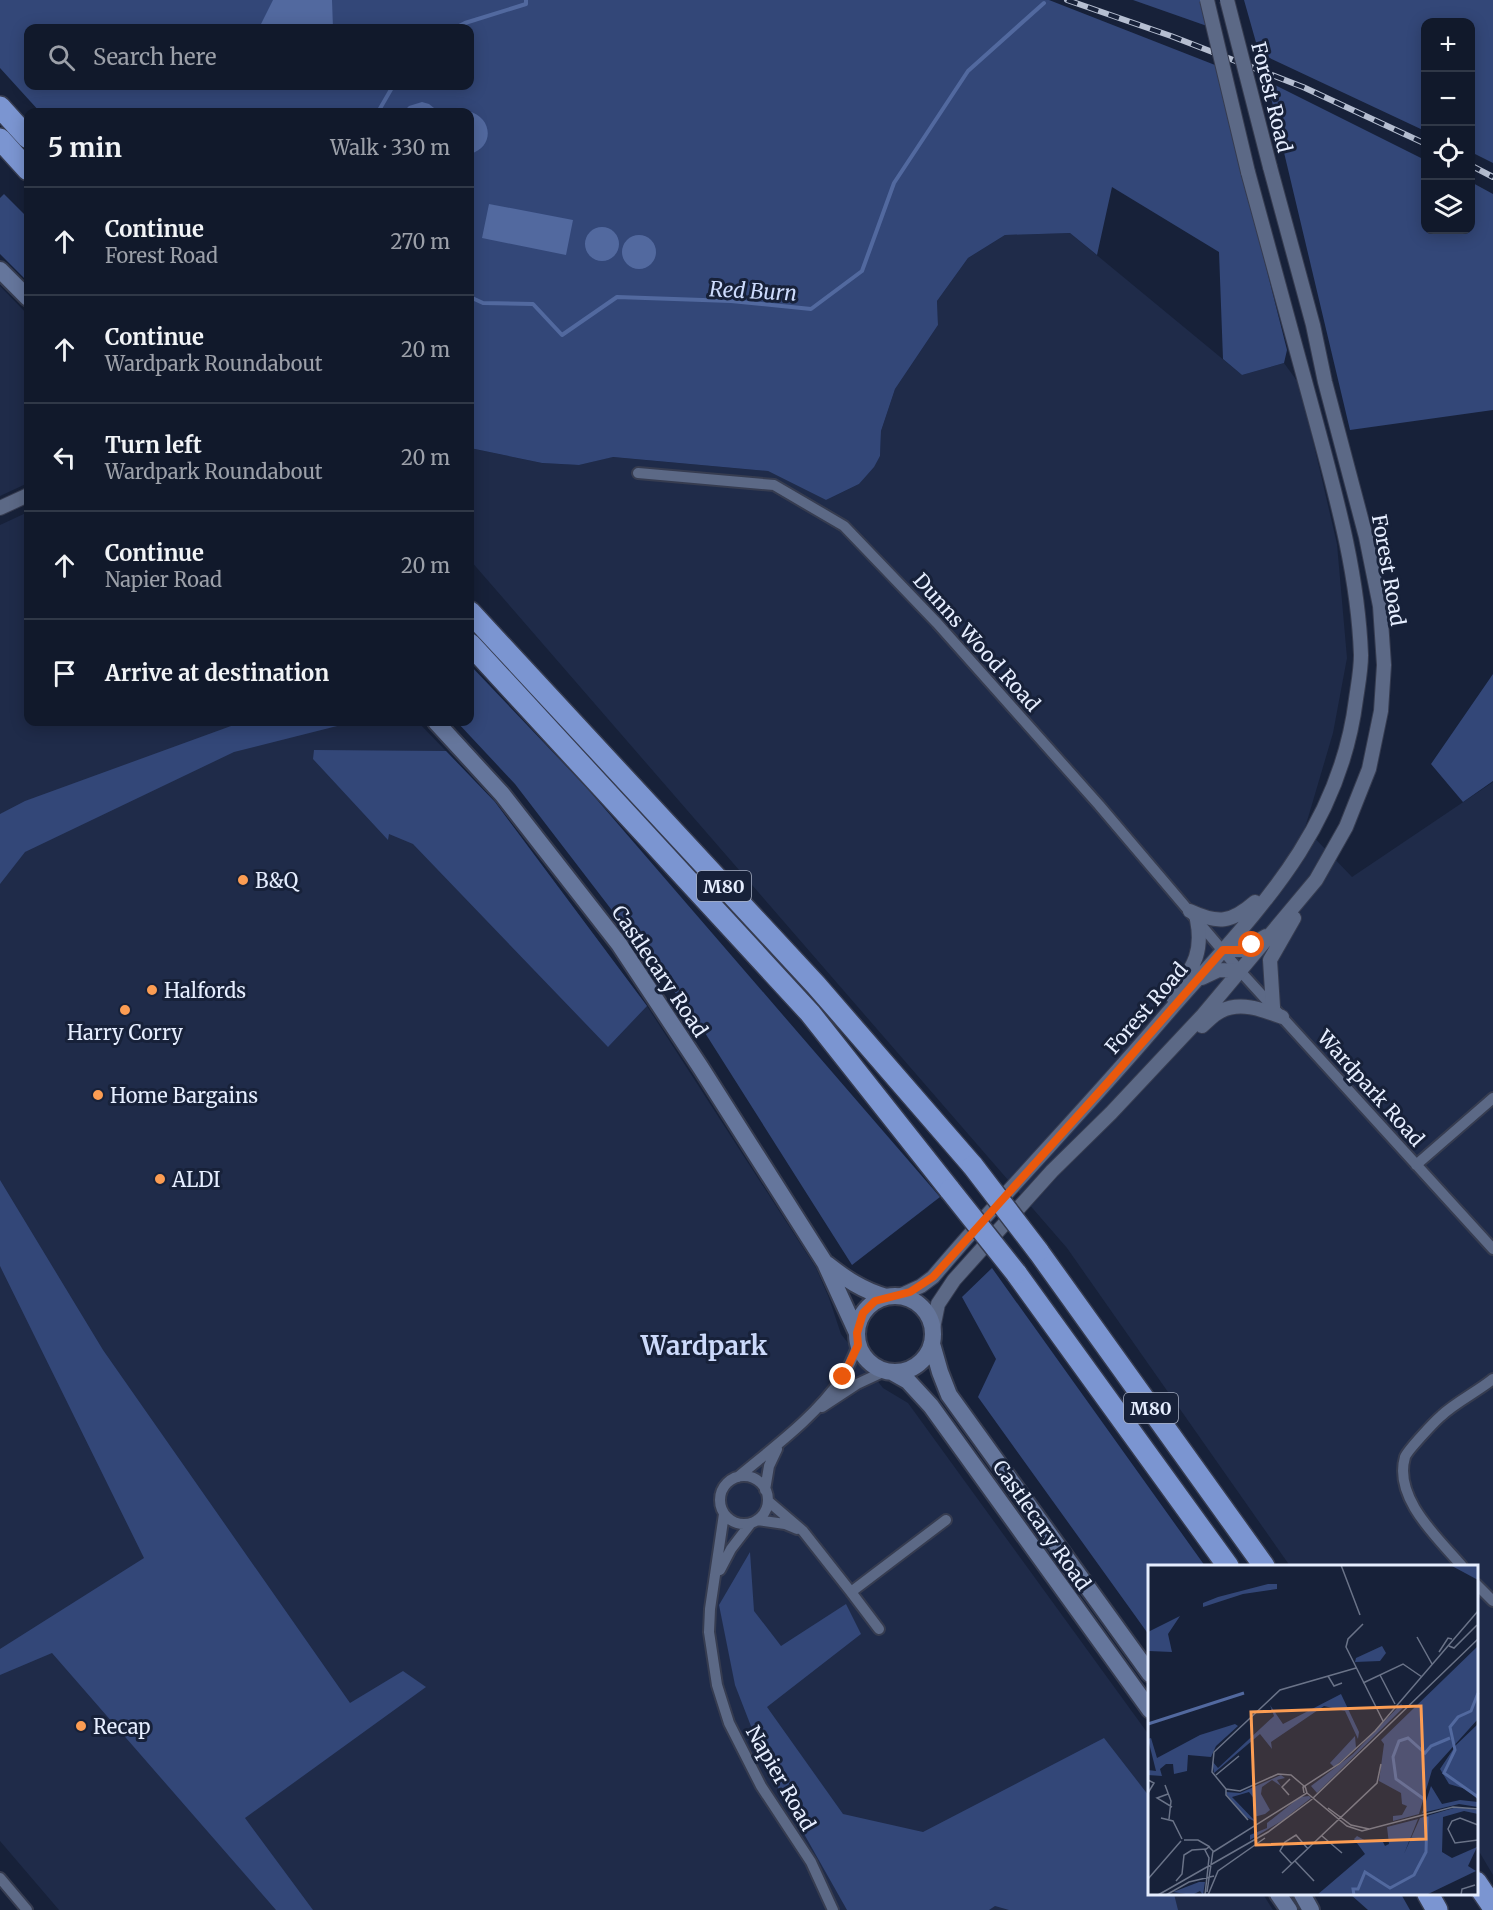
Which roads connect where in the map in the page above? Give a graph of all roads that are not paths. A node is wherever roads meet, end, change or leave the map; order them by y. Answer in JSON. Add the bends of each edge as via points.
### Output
{"nodes":[{"id":1,"x":1207,"y":0,"type":"edge"},
{"id":2,"x":1227,"y":0,"type":"edge"},
{"id":3,"x":0,"y":107,"type":"edge"},
{"id":4,"x":24,"y":134,"type":"edge"},
{"id":5,"x":0,"y":139,"type":"edge"},
{"id":6,"x":24,"y":166,"type":"edge"},
{"id":7,"x":0,"y":270,"type":"edge"},
{"id":8,"x":24,"y":294,"type":"edge"},
{"id":9,"x":638,"y":473,"type":"dead end"},
{"id":10,"x":24,"y":497,"type":"edge"},
{"id":11,"x":0,"y":508,"type":"edge"},
{"id":12,"x":474,"y":616,"type":"edge"},
{"id":13,"x":474,"y":648,"type":"edge"},
{"id":14,"x":440,"y":726,"type":"edge"},
{"id":15,"x":1289,"y":869,"type":"junction"},
{"id":16,"x":1316,"y":880,"type":"junction"},
{"id":17,"x":1193,"y":916,"type":"junction"},
{"id":18,"x":1275,"y":930,"type":"junction"},
{"id":19,"x":1223,"y":950,"type":"junction"},
{"id":20,"x":1240,"y":971,"type":"junction"},
{"id":21,"x":1197,"y":980,"type":"junction"},
{"id":22,"x":1278,"y":1012,"type":"junction"},
{"id":23,"x":1153,"y":1030,"type":"junction"},
{"id":24,"x":1170,"y":1050,"type":"junction"},
{"id":25,"x":1493,"y":1098,"type":"edge"},
{"id":26,"x":1416,"y":1165,"type":"junction"},
{"id":27,"x":1493,"y":1249,"type":"edge"},
{"id":28,"x":825,"y":1263,"type":"junction"},
{"id":29,"x":892,"y":1296,"type":"junction"},
{"id":30,"x":933,"y":1336,"type":"junction"},
{"id":31,"x":857,"y":1339,"type":"junction"},
{"id":32,"x":889,"y":1372,"type":"junction"},
{"id":33,"x":1493,"y":1379,"type":"edge"},
{"id":34,"x":814,"y":1412,"type":"junction"},
{"id":35,"x":779,"y":1446,"type":"junction"},
{"id":36,"x":738,"y":1477,"type":"junction"},
{"id":37,"x":766,"y":1495,"type":"junction"},
{"id":38,"x":724,"y":1514,"type":"junction"},
{"id":39,"x":946,"y":1520,"type":"dead end"},
{"id":40,"x":754,"y":1521,"type":"junction"},
{"id":41,"x":803,"y":1531,"type":"junction"},
{"id":42,"x":1227,"y":1565,"type":"edge"},
{"id":43,"x":1263,"y":1565,"type":"edge"},
{"id":44,"x":1461,"y":1565,"type":"edge"},
{"id":45,"x":1478,"y":1586,"type":"edge"},
{"id":46,"x":713,"y":1587,"type":"junction"},
{"id":47,"x":851,"y":1592,"type":"junction"},
{"id":48,"x":1493,"y":1601,"type":"edge"},
{"id":49,"x":879,"y":1629,"type":"dead end"},
{"id":50,"x":1148,"y":1673,"type":"edge"},
{"id":51,"x":1148,"y":1709,"type":"edge"},
{"id":52,"x":0,"y":1878,"type":"edge"},
{"id":53,"x":1478,"y":1885,"type":"edge"},
{"id":54,"x":1279,"y":1895,"type":"edge"},
{"id":55,"x":1303,"y":1895,"type":"edge"},
{"id":56,"x":1429,"y":1895,"type":"edge"},
{"id":57,"x":1469,"y":1895,"type":"edge"},
{"id":58,"x":1493,"y":1907,"type":"edge"},
{"id":59,"x":27,"y":1910,"type":"edge"},
{"id":60,"x":833,"y":1910,"type":"edge"},
{"id":61,"x":1289,"y":1910,"type":"edge"},
{"id":62,"x":1311,"y":1910,"type":"edge"},
{"id":63,"x":1437,"y":1910,"type":"edge"},
{"id":64,"x":1477,"y":1910,"type":"edge"}],
"edges":[{"from":1,"to":15,"type":"street","name":"Forest Road","bridge":true,"via":[[1248,172],[1343,522],[1356,588],[1361,659],[1353,722],[1335,785]]},
{"from":2,"to":16,"type":"street","name":"Forest Road","bridge":true,"via":[[1313,325],[1380,606],[1384,665],[1381,711],[1369,769],[1346,827]]},
{"from":3,"to":4,"type":"highway"},
{"from":5,"to":6,"type":"highway"},
{"from":7,"to":8,"type":"main road"},
{"from":9,"to":17,"type":"street","name":"Dunns Wood Road","via":[[774,484],[844,526],[1100,805]]},
{"from":10,"to":11,"type":"street"},
{"from":12,"to":43,"type":"highway","number":"M80","bridge":true,"via":[[816,985],[973,1166]]},
{"from":13,"to":42,"type":"highway","number":"M80","bridge":true,"via":[[810,1012],[1016,1273]]},
{"from":14,"to":28,"type":"main road","name":"Castlecary Road","via":[[502,794],[619,944]]},
{"from":15,"to":17,"type":"street","via":[[1241,914],[1214,921]]},
{"from":15,"to":19,"type":"street","name":"Forest Road"},
{"from":16,"to":18,"type":"street","name":"Forest Road"},
{"from":16,"to":22,"type":"street","via":[[1270,960]]},
{"from":17,"to":19,"type":"street","name":"Dunns Wood Road"},
{"from":17,"to":23,"type":"street","via":[[1200,938],[1197,956]]},
{"from":18,"to":19,"type":"street","via":[[1241,950]]},
{"from":18,"to":20,"type":"street","name":"Forest Road"},
{"from":19,"to":20,"type":"street","name":"Wardpark Road"},
{"from":19,"to":21,"type":"street","name":"Forest Road"},
{"from":20,"to":21,"type":"street","via":[[1219,970]]},
{"from":20,"to":22,"type":"street","name":"Wardpark Road"},
{"from":20,"to":24,"type":"street","name":"Forest Road"},
{"from":21,"to":23,"type":"street","name":"Forest Road"},
{"from":22,"to":24,"type":"street","via":[[1243,1005],[1221,1010]]},
{"from":22,"to":26,"type":"street","name":"Wardpark Road"},
{"from":23,"to":29,"type":"street","name":"Forest Road","via":[[933,1277],[921,1286]]},
{"from":24,"to":30,"type":"street","name":"Forest Road","via":[[1052,1170],[954,1280],[938,1304]]},
{"from":25,"to":26,"type":"street"},
{"from":26,"to":27,"type":"street","name":"Wardpark Road"},
{"from":28,"to":29,"type":"main road","name":"Castlecary Road","via":[[854,1285]]},
{"from":28,"to":31,"type":"main road","name":"Castlecary Road"},
{"from":29,"to":30,"type":"main road","via":[[912,1299],[921,1305],[928,1314]]},
{"from":29,"to":31,"type":"main road","via":[[875,1301],[863,1313]]},
{"from":30,"to":32,"type":"main road","via":[[920,1364]]},
{"from":30,"to":50,"type":"main road","name":"Castlecary Road","via":[[949,1395]]},
{"from":31,"to":32,"type":"main road","via":[[866,1359]]},
{"from":31,"to":34,"type":"street","via":[[843,1377]]},
{"from":32,"to":34,"type":"street","via":[[857,1384]]},
{"from":32,"to":51,"type":"main road","name":"Castlecary Road","via":[[908,1381],[931,1406]]},
{"from":33,"to":44,"type":"street","via":[[1441,1416],[1405,1455],[1402,1482],[1420,1519]]},
{"from":34,"to":35,"type":"street"},
{"from":35,"to":36,"type":"street"},
{"from":35,"to":37,"type":"street","via":[[770,1466]]},
{"from":36,"to":37,"type":"street","via":[[753,1478]]},
{"from":36,"to":38,"type":"street","via":[[722,1491]]},
{"from":37,"to":40,"type":"street","via":[[764,1512]]},
{"from":37,"to":41,"type":"street"},
{"from":38,"to":40,"type":"street","via":[[738,1524]]},
{"from":38,"to":46,"type":"street","name":"Napier Road"},
{"from":39,"to":47,"type":"street"},
{"from":40,"to":41,"type":"street","via":[[785,1524]]},
{"from":40,"to":46,"type":"street","name":"Napier Road","via":[[724,1561]]},
{"from":41,"to":47,"type":"street"},
{"from":45,"to":48,"type":"street"},
{"from":46,"to":60,"type":"street","name":"Napier Road","via":[[711,1651],[729,1723],[760,1786],[811,1862]]},
{"from":47,"to":49,"type":"street"},
{"from":52,"to":59,"type":"street"},
{"from":53,"to":58,"type":"highway"},
{"from":54,"to":61,"type":"main road"},
{"from":55,"to":62,"type":"main road"},
{"from":56,"to":63,"type":"highway"},
{"from":57,"to":64,"type":"highway"}]}
